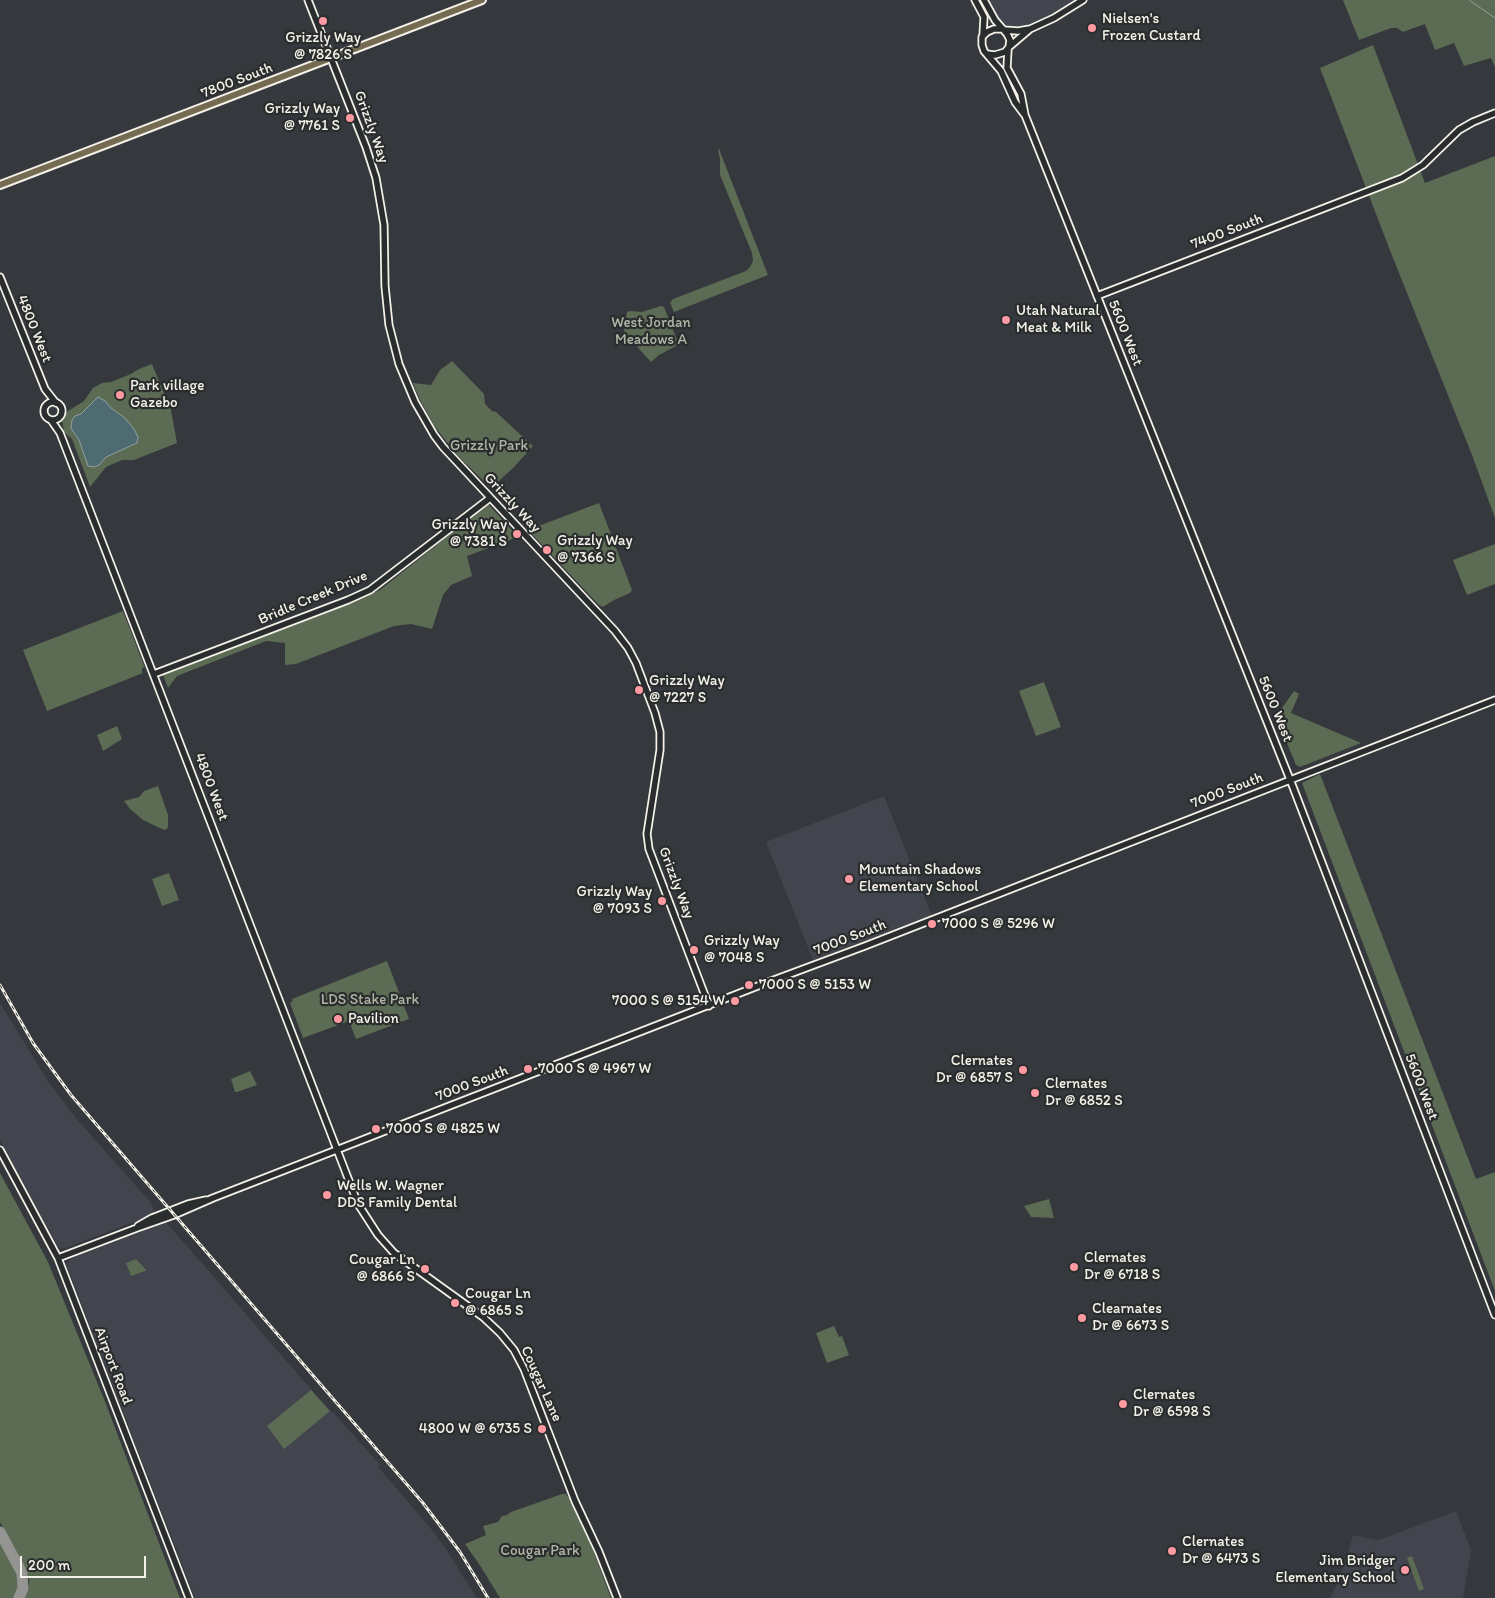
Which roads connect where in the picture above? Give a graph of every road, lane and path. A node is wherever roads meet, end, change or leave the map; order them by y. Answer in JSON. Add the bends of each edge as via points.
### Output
{"nodes":[{"id":1,"x":308,"y":0,"type":"edge"},
{"id":2,"x":482,"y":0,"type":"edge"},
{"id":3,"x":975,"y":0,"type":"edge"},
{"id":4,"x":984,"y":0,"type":"edge"},
{"id":5,"x":1083,"y":0,"type":"edge"},
{"id":6,"x":1030,"y":29,"type":"junction"},
{"id":7,"x":1003,"y":30,"type":"junction"},
{"id":8,"x":983,"y":36,"type":"junction"},
{"id":9,"x":1008,"y":48,"type":"junction"},
{"id":10,"x":986,"y":53,"type":"junction"},
{"id":11,"x":332,"y":58,"type":"junction"},
{"id":12,"x":1495,"y":112,"type":"edge"},
{"id":13,"x":1025,"y":116,"type":"junction"},
{"id":14,"x":0,"y":185,"type":"edge"},
{"id":15,"x":0,"y":277,"type":"edge"},
{"id":16,"x":1097,"y":296,"type":"junction"},
{"id":17,"x":45,"y":389,"type":"junction"},
{"id":18,"x":56,"y":403,"type":"junction"},
{"id":19,"x":46,"y":406,"type":"junction"},
{"id":20,"x":60,"y":416,"type":"junction"},
{"id":21,"x":51,"y":420,"type":"junction"},
{"id":22,"x":60,"y":432,"type":"junction"},
{"id":23,"x":490,"y":498,"type":"junction"},
{"id":24,"x":154,"y":674,"type":"junction"},
{"id":25,"x":1495,"y":700,"type":"edge"},
{"id":26,"x":1290,"y":779,"type":"junction"},
{"id":27,"x":709,"y":1006,"type":"junction"},
{"id":28,"x":0,"y":1150,"type":"edge"},
{"id":29,"x":337,"y":1150,"type":"junction"},
{"id":30,"x":58,"y":1258,"type":"junction"},
{"id":31,"x":1495,"y":1315,"type":"edge"},
{"id":32,"x":189,"y":1598,"type":"edge"},
{"id":33,"x":617,"y":1598,"type":"edge"}],
"edges":[{"from":1,"to":11,"type":"street","name":"Grizzly Way"},
{"from":2,"to":11,"type":"main road","name":"7800 South"},
{"from":3,"to":8,"type":"street","via":[[984,17]]},
{"from":4,"to":7,"type":"street"},
{"from":5,"to":6,"type":"street"},
{"from":6,"to":7,"type":"street"},
{"from":6,"to":9,"type":"street"},
{"from":7,"to":8,"type":"street","via":[[991,30]]},
{"from":7,"to":9,"type":"street","via":[[1010,40]]},
{"from":8,"to":10,"type":"street","via":[[982,47]]},
{"from":9,"to":10,"type":"street","via":[[998,55]]},
{"from":9,"to":13,"type":"street","name":"5600 West","via":[[1007,68],[1021,94]]},
{"from":10,"to":13,"type":"street","name":"5600 West","via":[[1001,71]]},
{"from":11,"to":14,"type":"main road","name":"7800 South"},
{"from":11,"to":23,"type":"street","name":"Grizzly Way","via":[[366,147],[380,196],[388,315],[399,364],[434,435]]},
{"from":12,"to":16,"type":"street","name":"7400 South","via":[[1459,130],[1416,170],[1397,180]]},
{"from":13,"to":16,"type":"street","name":"5600 West"},
{"from":15,"to":17,"type":"street","name":"4800 West"},
{"from":16,"to":26,"type":"street","name":"5600 West"},
{"from":17,"to":18,"type":"street","name":"4800 West"},
{"from":17,"to":19,"type":"street","name":"4800 West"},
{"from":18,"to":19,"type":"street","via":[[50,402]]},
{"from":18,"to":20,"type":"street","name":"4800 West","via":[[62,409]]},
{"from":19,"to":21,"type":"street","name":"4800 West","via":[[44,413]]},
{"from":20,"to":21,"type":"street"},
{"from":20,"to":22,"type":"street","name":"4800 West"},
{"from":21,"to":22,"type":"street","name":"4800 West"},
{"from":22,"to":24,"type":"street","name":"4800 West"},
{"from":23,"to":24,"type":"street","name":"Bridle Creek Drive","via":[[370,590]]},
{"from":23,"to":27,"type":"street","name":"Grizzly Way","via":[[615,632],[636,663],[660,732],[647,834],[649,849]]},
{"from":24,"to":29,"type":"street","name":"4800 West"},
{"from":25,"to":26,"type":"street","name":"7000 South"},
{"from":26,"to":27,"type":"street","name":"7000 South"},
{"from":26,"to":31,"type":"street","name":"5600 West"},
{"from":27,"to":29,"type":"street","name":"7000 South"},
{"from":28,"to":30,"type":"street","name":"Airport Road"},
{"from":29,"to":30,"type":"street","name":"7000 South"},
{"from":29,"to":33,"type":"street","name":"Cougar Lane","via":[[361,1209],[383,1242],[490,1322],[518,1356]]},
{"from":30,"to":32,"type":"street","name":"Airport Road"}]}
